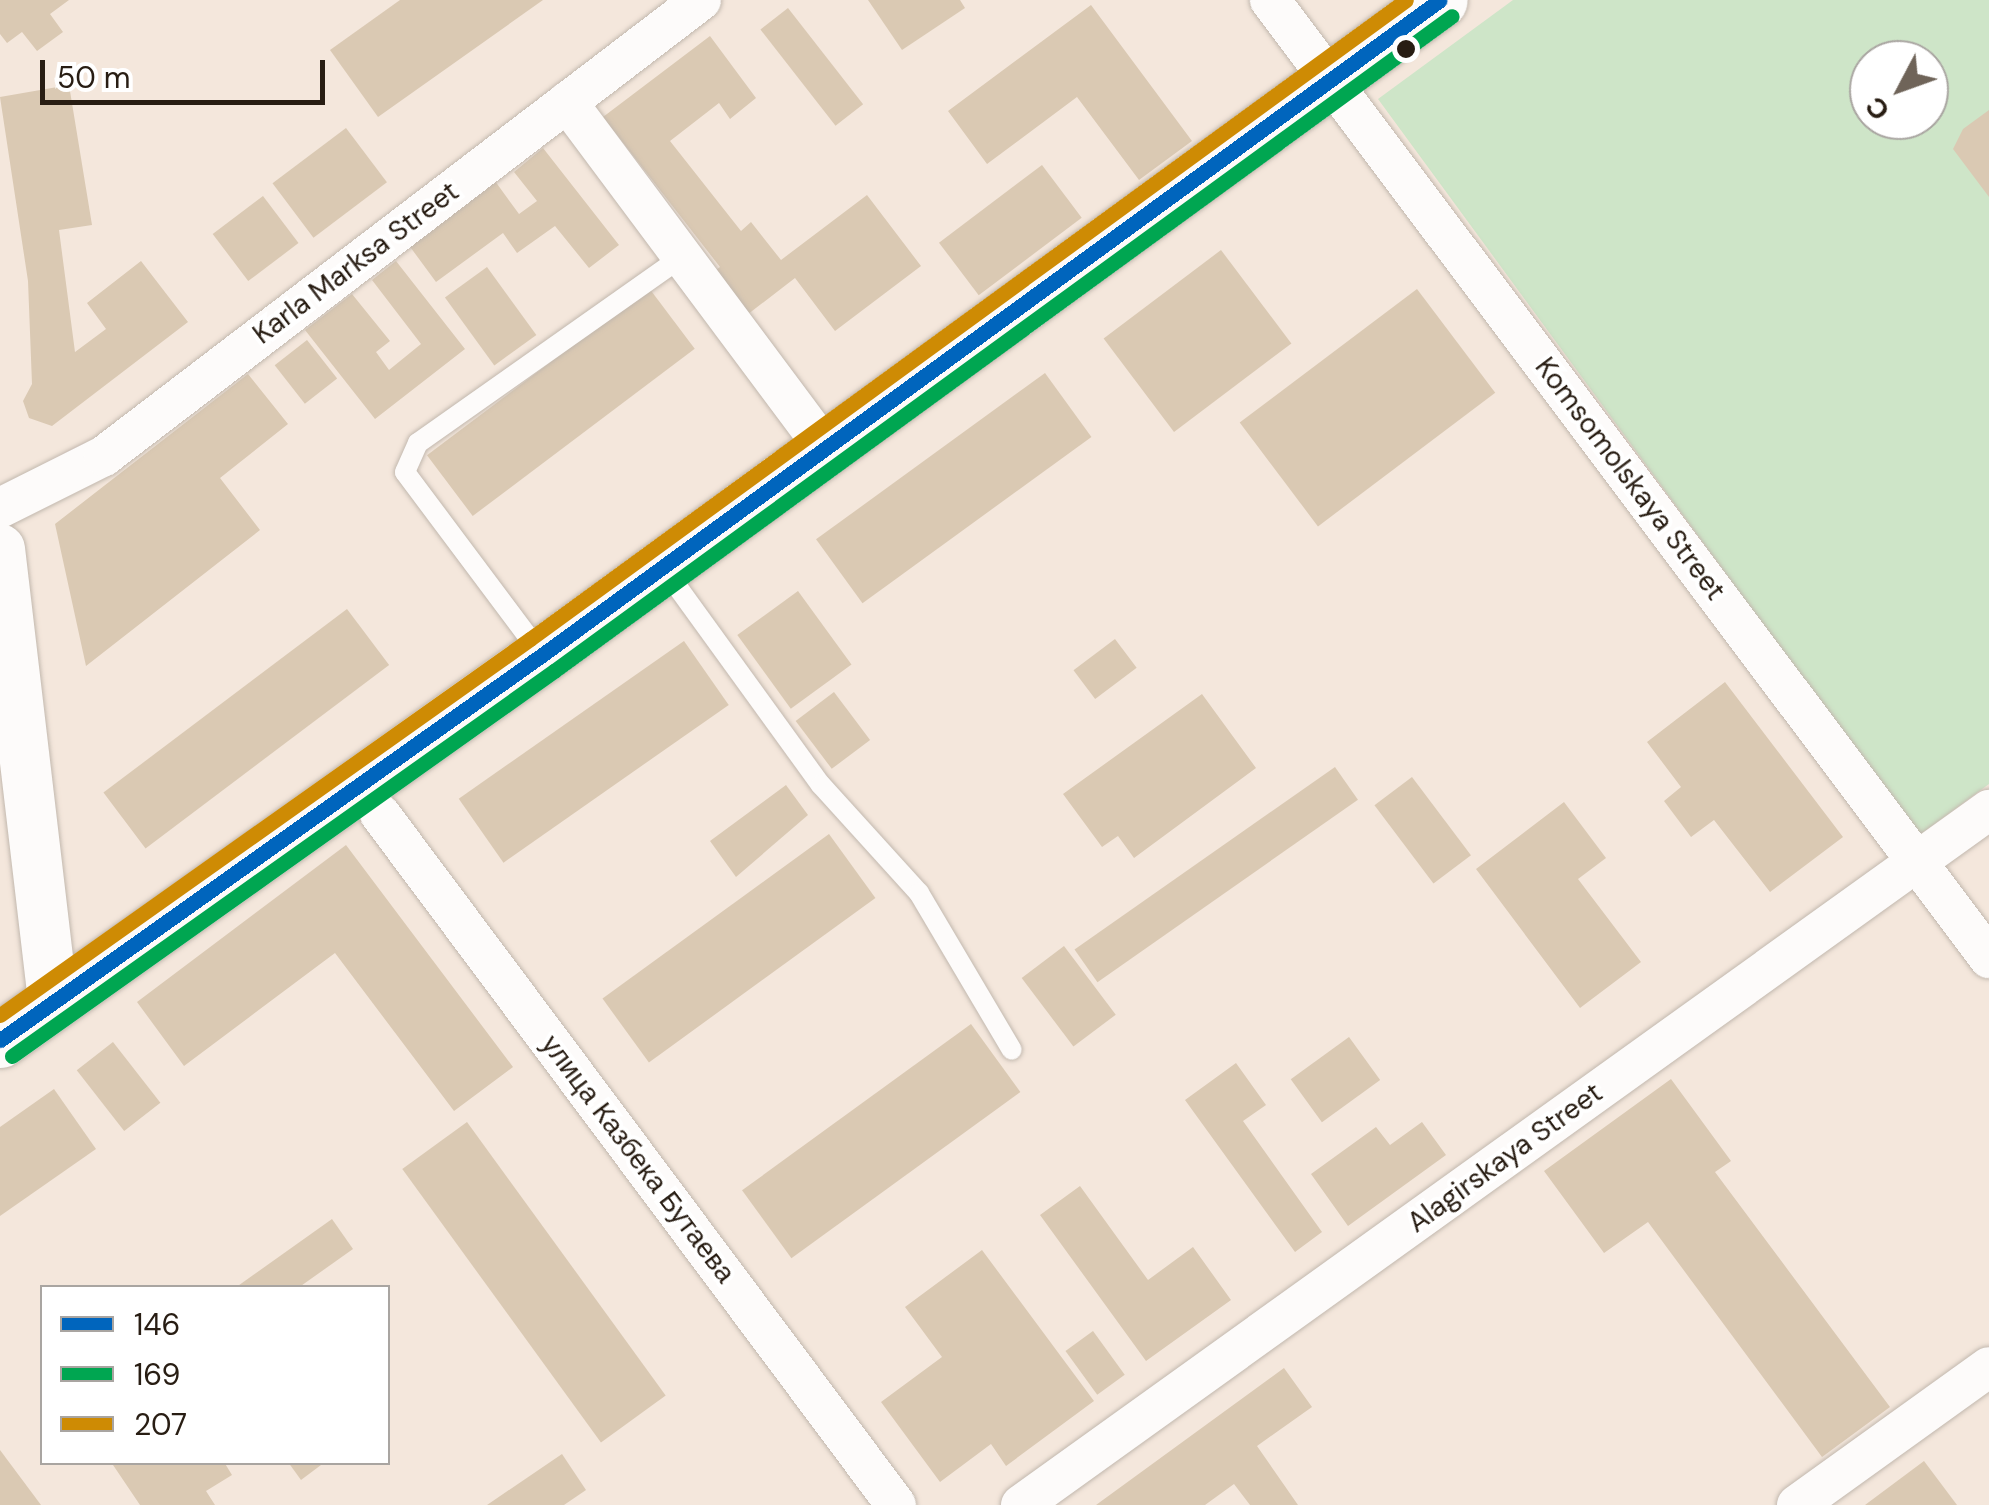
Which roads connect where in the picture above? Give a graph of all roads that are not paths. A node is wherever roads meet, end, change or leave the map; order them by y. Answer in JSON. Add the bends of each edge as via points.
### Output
{"nodes":[{"id":1,"x":701,"y":0,"type":"edge"},
{"id":2,"x":1270,"y":0,"type":"edge"},
{"id":3,"x":1440,"y":0,"type":"edge"},
{"id":4,"x":1330,"y":80,"type":"junction"},
{"id":5,"x":567,"y":102,"type":"junction"},
{"id":6,"x":682,"y":256,"type":"junction"},
{"id":7,"x":826,"y":448,"type":"junction"},
{"id":8,"x":0,"y":508,"type":"edge"},
{"id":9,"x":0,"y":549,"type":"edge"},
{"id":10,"x":662,"y":566,"type":"junction"},
{"id":11,"x":542,"y":656,"type":"junction"},
{"id":12,"x":1989,"y":810,"type":"edge"},
{"id":13,"x":380,"y":814,"type":"dead end"},
{"id":14,"x":1917,"y":862,"type":"junction"},
{"id":15,"x":1989,"y":958,"type":"edge"},
{"id":16,"x":53,"y":1002,"type":"junction"},
{"id":17,"x":0,"y":1040,"type":"edge"},
{"id":18,"x":1012,"y":1050,"type":"dead end"},
{"id":19,"x":1989,"y":1367,"type":"edge"},
{"id":20,"x":896,"y":1505,"type":"edge"},
{"id":21,"x":1021,"y":1505,"type":"edge"},
{"id":22,"x":1796,"y":1505,"type":"edge"}],
"edges":[{"from":1,"to":5,"type":"street","name":"Karla Marksa Street"},
{"from":2,"to":4,"type":"street","name":"Komsomolskaya Street"},
{"from":3,"to":4,"type":"main road"},
{"from":4,"to":7,"type":"main road"},
{"from":4,"to":14,"type":"street","name":"Komsomolskaya Street"},
{"from":5,"to":6,"type":"street"},
{"from":5,"to":8,"type":"street","name":"Karla Marksa Street","via":[[104,456]]},
{"from":6,"to":7,"type":"street"},
{"from":6,"to":11,"type":"lane","via":[[418,444],[406,472]]},
{"from":7,"to":10,"type":"main road"},
{"from":9,"to":16,"type":"street"},
{"from":10,"to":11,"type":"main road"},
{"from":10,"to":18,"type":"lane","via":[[821,786],[919,892]]},
{"from":11,"to":16,"type":"main road"},
{"from":12,"to":14,"type":"street","name":"Alagirskaya Street"},
{"from":13,"to":20,"type":"street","name":"улица Казбека Бутаева"},
{"from":14,"to":15,"type":"street","name":"Komsomolskaya Street"},
{"from":14,"to":21,"type":"street","name":"Alagirskaya Street"},
{"from":16,"to":17,"type":"main road"},
{"from":19,"to":22,"type":"street"}]}
